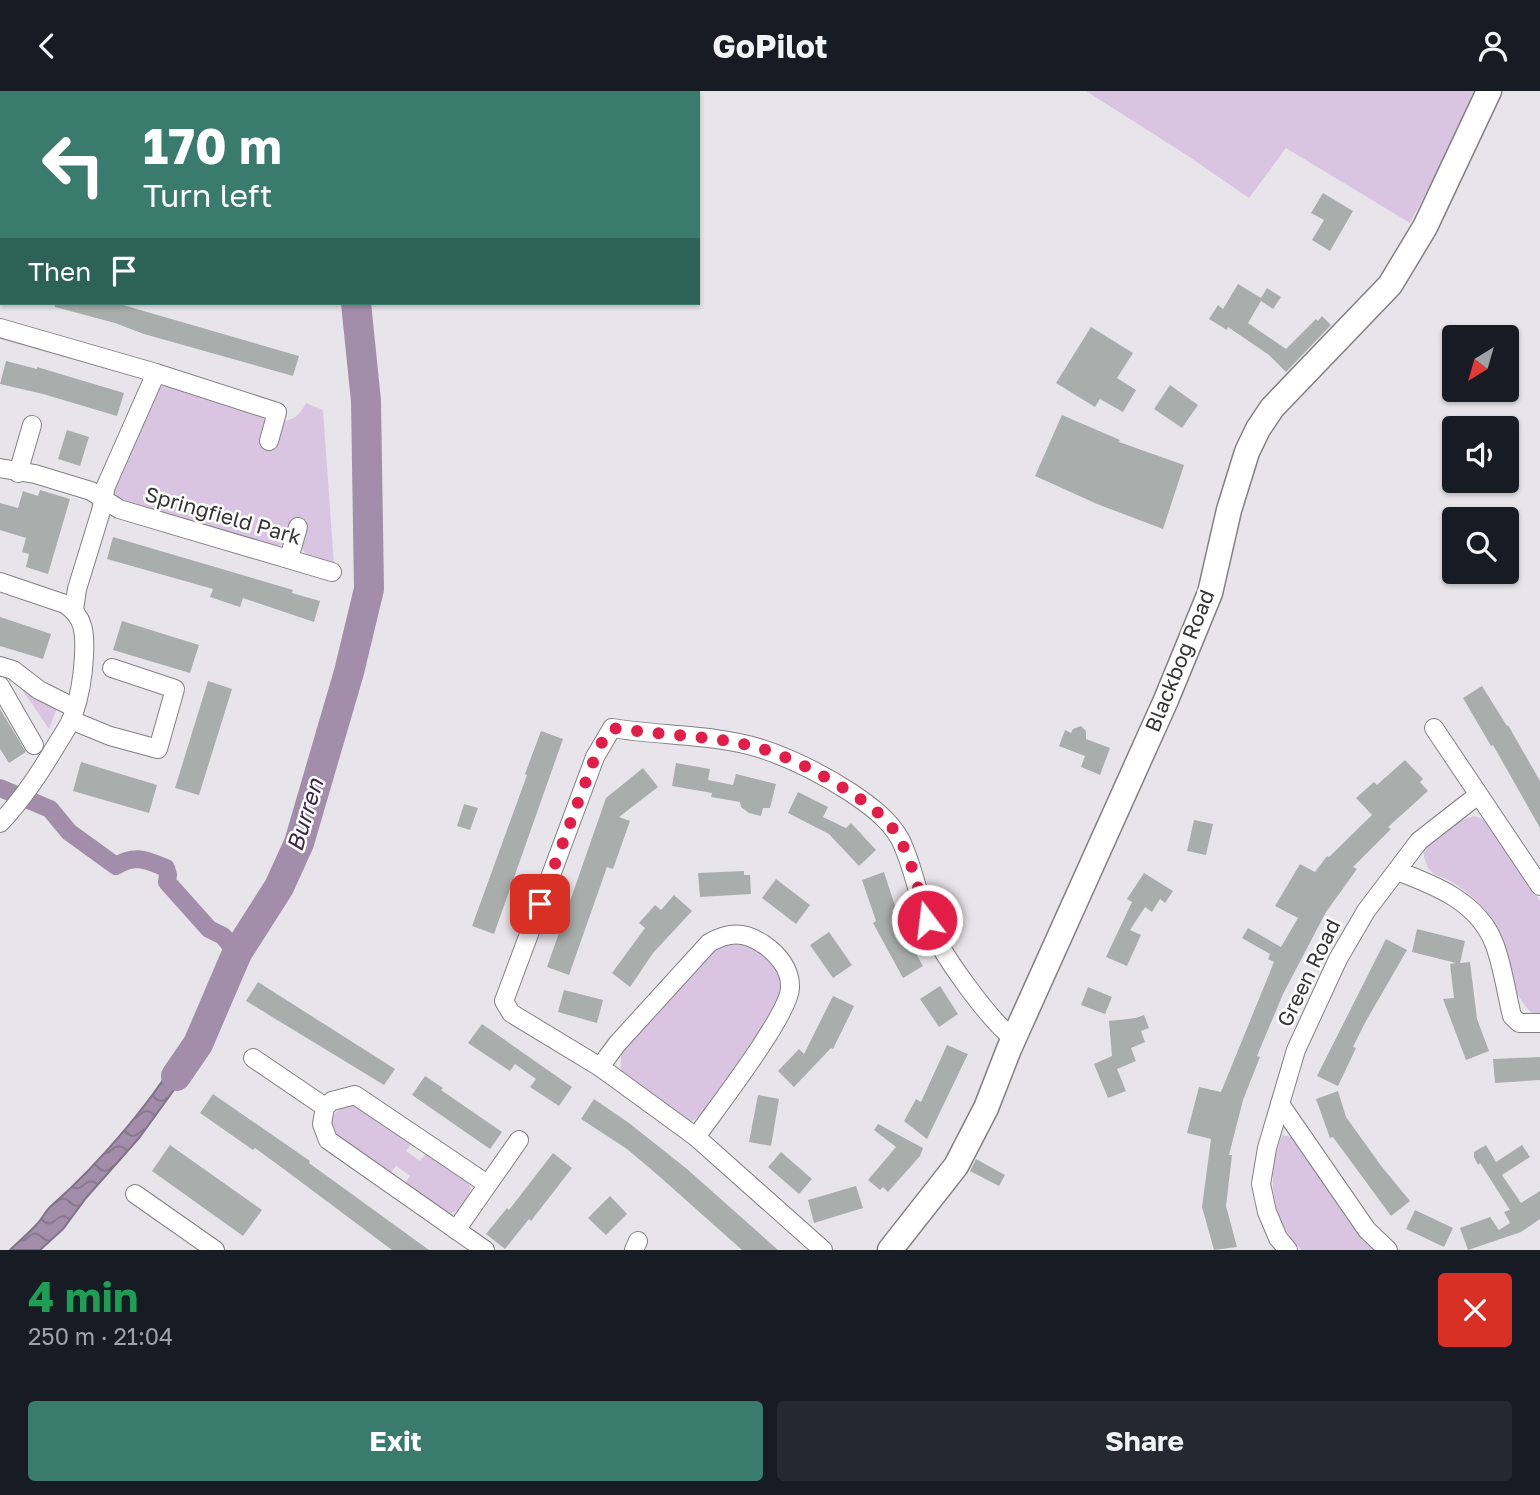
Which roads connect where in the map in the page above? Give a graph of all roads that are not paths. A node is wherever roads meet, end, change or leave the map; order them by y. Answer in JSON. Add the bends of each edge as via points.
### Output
{"nodes":[{"id":1,"x":1489,"y":91,"type":"edge"},
{"id":2,"x":0,"y":328,"type":"edge"},
{"id":3,"x":156,"y":373,"type":"junction"},
{"id":4,"x":32,"y":425,"type":"dead end"},
{"id":5,"x":269,"y":441,"type":"dead end"},
{"id":6,"x":9,"y":470,"type":"edge"},
{"id":7,"x":102,"y":499,"type":"junction"},
{"id":8,"x":298,"y":527,"type":"dead end"},
{"id":9,"x":289,"y":558,"type":"junction"},
{"id":10,"x":332,"y":572,"type":"dead end"},
{"id":11,"x":0,"y":582,"type":"edge"},
{"id":12,"x":74,"y":610,"type":"junction"},
{"id":13,"x":0,"y":666,"type":"edge"},
{"id":14,"x":112,"y":668,"type":"dead end"},
{"id":15,"x":0,"y":687,"type":"edge"},
{"id":16,"x":73,"y":714,"type":"junction"},
{"id":17,"x":1434,"y":728,"type":"dead end"},
{"id":18,"x":34,"y":745,"type":"dead end"},
{"id":19,"x":1478,"y":795,"type":"junction"},
{"id":20,"x":0,"y":823,"type":"edge"},
{"id":21,"x":1397,"y":871,"type":"junction"},
{"id":22,"x":1540,"y":886,"type":"edge"},
{"id":23,"x":1540,"y":1023,"type":"edge"},
{"id":24,"x":1014,"y":1039,"type":"junction"},
{"id":25,"x":253,"y":1058,"type":"dead end"},
{"id":26,"x":600,"y":1067,"type":"junction"},
{"id":27,"x":1280,"y":1104,"type":"junction"},
{"id":28,"x":325,"y":1107,"type":"junction"},
{"id":29,"x":696,"y":1136,"type":"junction"},
{"id":30,"x":519,"y":1140,"type":"dead end"},
{"id":31,"x":487,"y":1184,"type":"junction"},
{"id":32,"x":135,"y":1194,"type":"dead end"},
{"id":33,"x":456,"y":1230,"type":"junction"},
{"id":34,"x":215,"y":1250,"type":"edge"},
{"id":35,"x":485,"y":1250,"type":"edge"},
{"id":36,"x":824,"y":1250,"type":"edge"},
{"id":37,"x":890,"y":1250,"type":"edge"},
{"id":38,"x":1288,"y":1250,"type":"edge"},
{"id":39,"x":1388,"y":1250,"type":"edge"}],
"edges":[{"from":1,"to":24,"type":"street","name":"Blackbog Road","via":[[1425,227],[1390,285],[1272,408],[1258,429],[1229,510],[1210,593]]},
{"from":2,"to":3,"type":"street"},
{"from":3,"to":5,"type":"street","via":[[277,412]]},
{"from":3,"to":7,"type":"street"},
{"from":4,"to":6,"type":"street","name":"Springfield Park"},
{"from":6,"to":7,"type":"street","name":"Springfield Park","via":[[91,491]]},
{"from":7,"to":9,"type":"street","name":"Springfield Park","via":[[119,509]]},
{"from":7,"to":12,"type":"street"},
{"from":8,"to":9,"type":"street"},
{"from":9,"to":10,"type":"street","name":"Springfield Park"},
{"from":11,"to":12,"type":"street"},
{"from":12,"to":16,"type":"street","via":[[83,623],[85,640]]},
{"from":13,"to":16,"type":"street","via":[[13,670]]},
{"from":14,"to":16,"type":"street","via":[[133,684],[175,689],[158,748],[110,736]]},
{"from":15,"to":18,"type":"street"},
{"from":16,"to":20,"type":"street","via":[[22,799]]},
{"from":17,"to":19,"type":"street"},
{"from":19,"to":21,"type":"street","name":"Green Road","via":[[1419,841]]},
{"from":19,"to":22,"type":"street"},
{"from":21,"to":23,"type":"street","via":[[1434,885],[1465,904],[1493,940],[1512,1016],[1519,1023]]},
{"from":21,"to":27,"type":"street","name":"Green Road","via":[[1338,959],[1296,1050]]},
{"from":24,"to":26,"type":"street","via":[[938,944],[899,837],[867,803],[828,778],[758,748],[612,728],[595,757],[504,1001],[511,1013]]},
{"from":24,"to":37,"type":"street","name":"Blackbog Road","via":[[956,1166]]},
{"from":25,"to":28,"type":"street"},
{"from":26,"to":29,"type":"street"},
{"from":26,"to":29,"type":"street","via":[[709,943],[724,935],[745,934],[777,954],[790,987],[786,1003]]},
{"from":27,"to":38,"type":"street","name":"Green Road","via":[[1261,1184],[1267,1212]]},
{"from":27,"to":39,"type":"street","via":[[1367,1230]]},
{"from":28,"to":31,"type":"street","via":[[355,1095]]},
{"from":28,"to":33,"type":"street","via":[[322,1124],[328,1140]]},
{"from":29,"to":36,"type":"street"},
{"from":30,"to":31,"type":"street"},
{"from":31,"to":33,"type":"street"},
{"from":32,"to":34,"type":"street"},
{"from":33,"to":35,"type":"street"}]}
